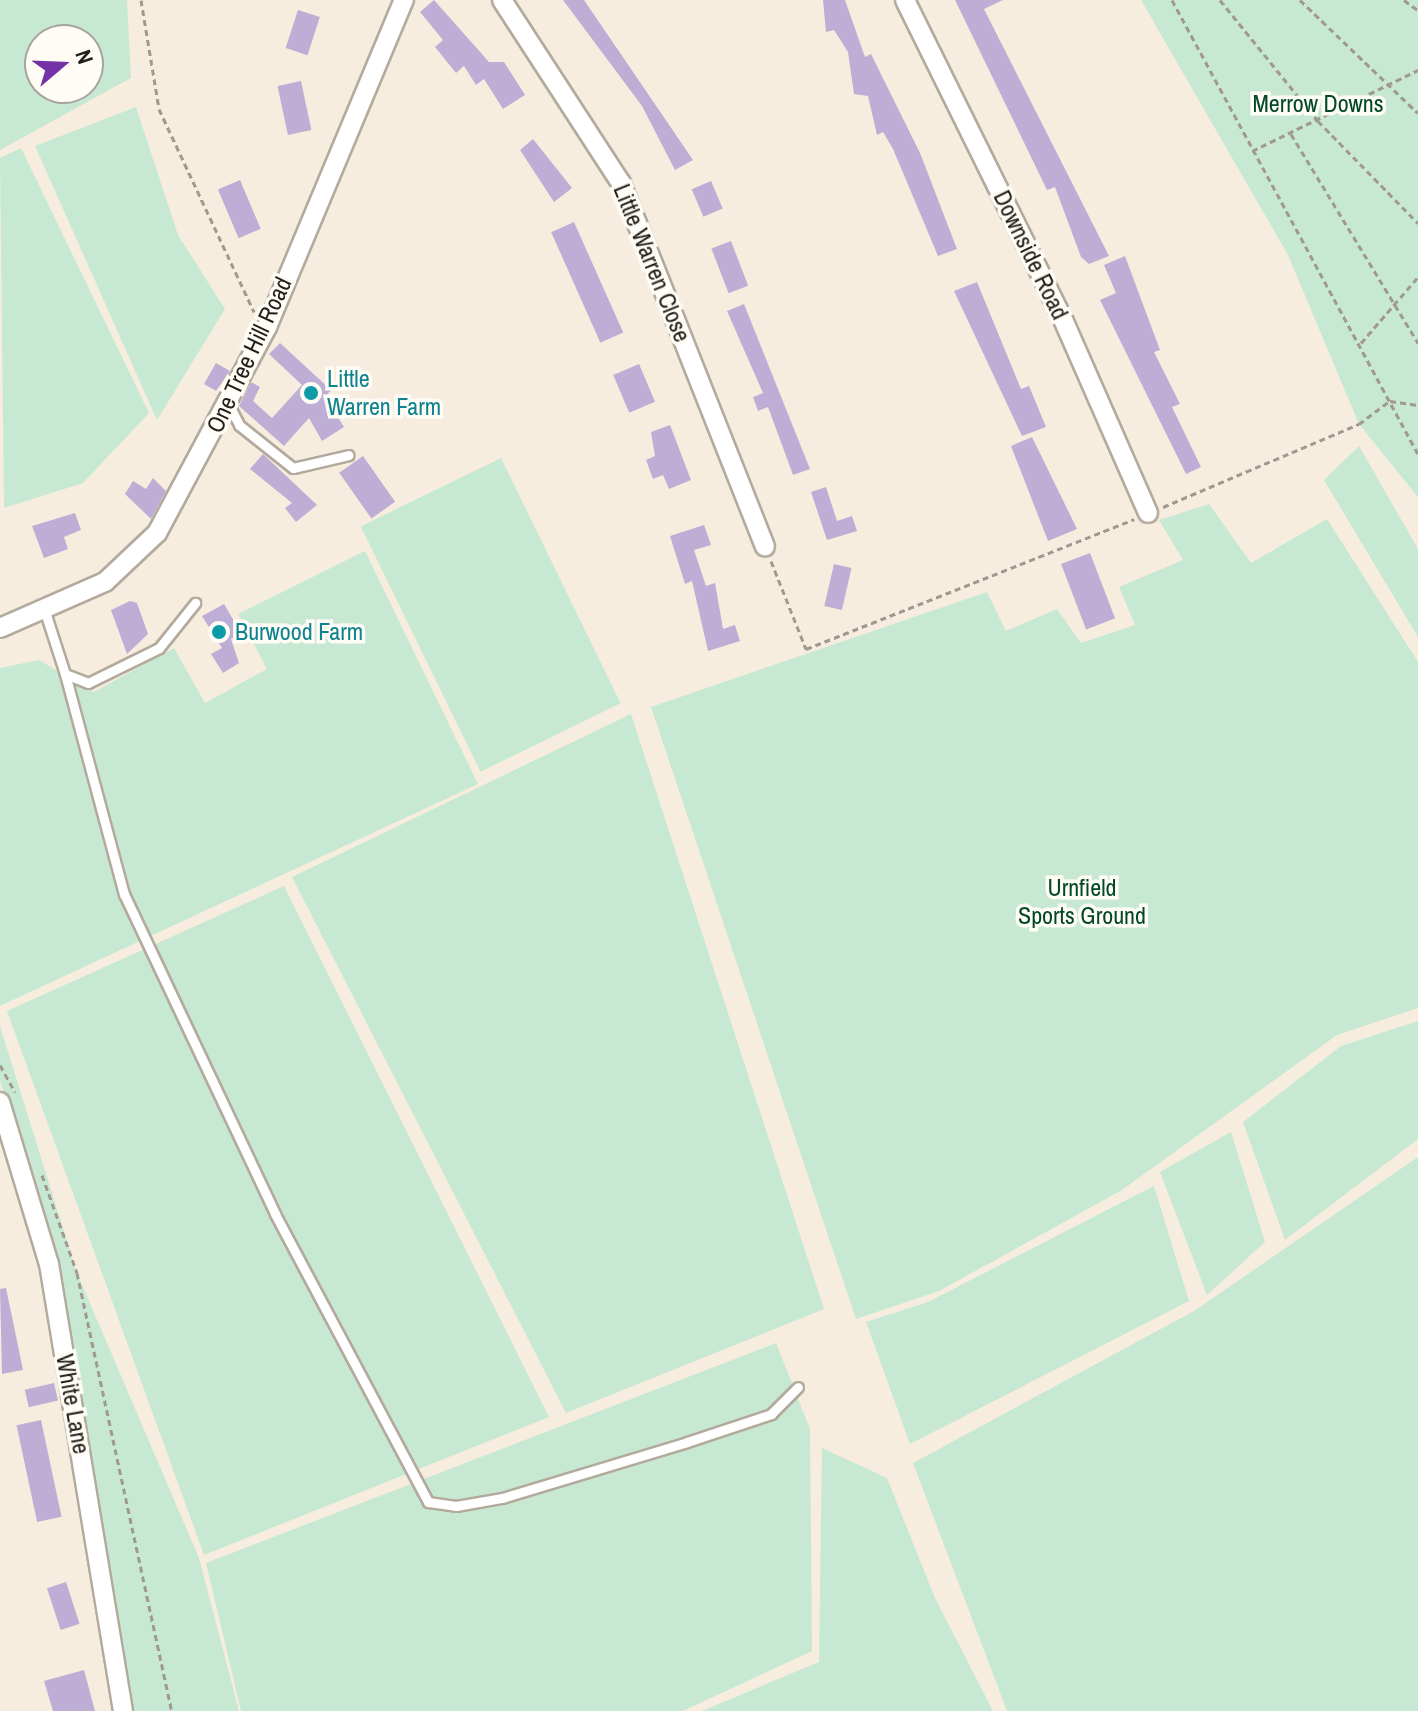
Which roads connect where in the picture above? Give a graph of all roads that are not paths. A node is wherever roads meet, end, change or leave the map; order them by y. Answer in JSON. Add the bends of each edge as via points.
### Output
{"nodes":[{"id":1,"x":404,"y":0,"type":"edge"},
{"id":2,"x":502,"y":0,"type":"edge"},
{"id":3,"x":905,"y":0,"type":"edge"},
{"id":4,"x":228,"y":403,"type":"junction"},
{"id":5,"x":349,"y":455,"type":"dead end"},
{"id":6,"x":1148,"y":513,"type":"road end"},
{"id":7,"x":765,"y":546,"type":"road end"},
{"id":8,"x":195,"y":603,"type":"dead end"},
{"id":9,"x":45,"y":612,"type":"junction"},
{"id":10,"x":0,"y":628,"type":"edge"},
{"id":11,"x":65,"y":674,"type":"junction"},
{"id":12,"x":9,"y":1103,"type":"edge"},
{"id":13,"x":798,"y":1387,"type":"dead end"},
{"id":14,"x":123,"y":1711,"type":"edge"}],
"edges":[{"from":1,"to":4,"type":"street","name":"One Tree Hill Road","via":[[267,327]]},
{"from":2,"to":7,"type":"street","name":"Little Warren Close","via":[[621,183]]},
{"from":3,"to":6,"type":"street","name":"Downside Road","via":[[1062,317]]},
{"from":4,"to":5,"type":"lane","via":[[239,425],[293,468]]},
{"from":4,"to":9,"type":"street","name":"One Tree Hill Road","via":[[157,533],[105,582]]},
{"from":8,"to":11,"type":"lane","via":[[159,648],[88,683]]},
{"from":9,"to":10,"type":"street","name":"One Tree Hill Road"},
{"from":9,"to":11,"type":"lane"},
{"from":11,"to":13,"type":"lane","via":[[124,894],[275,1214],[428,1502],[456,1506],[502,1498],[687,1442],[771,1414]]},
{"from":12,"to":14,"type":"street","name":"White Lane","via":[[49,1264]]}]}
